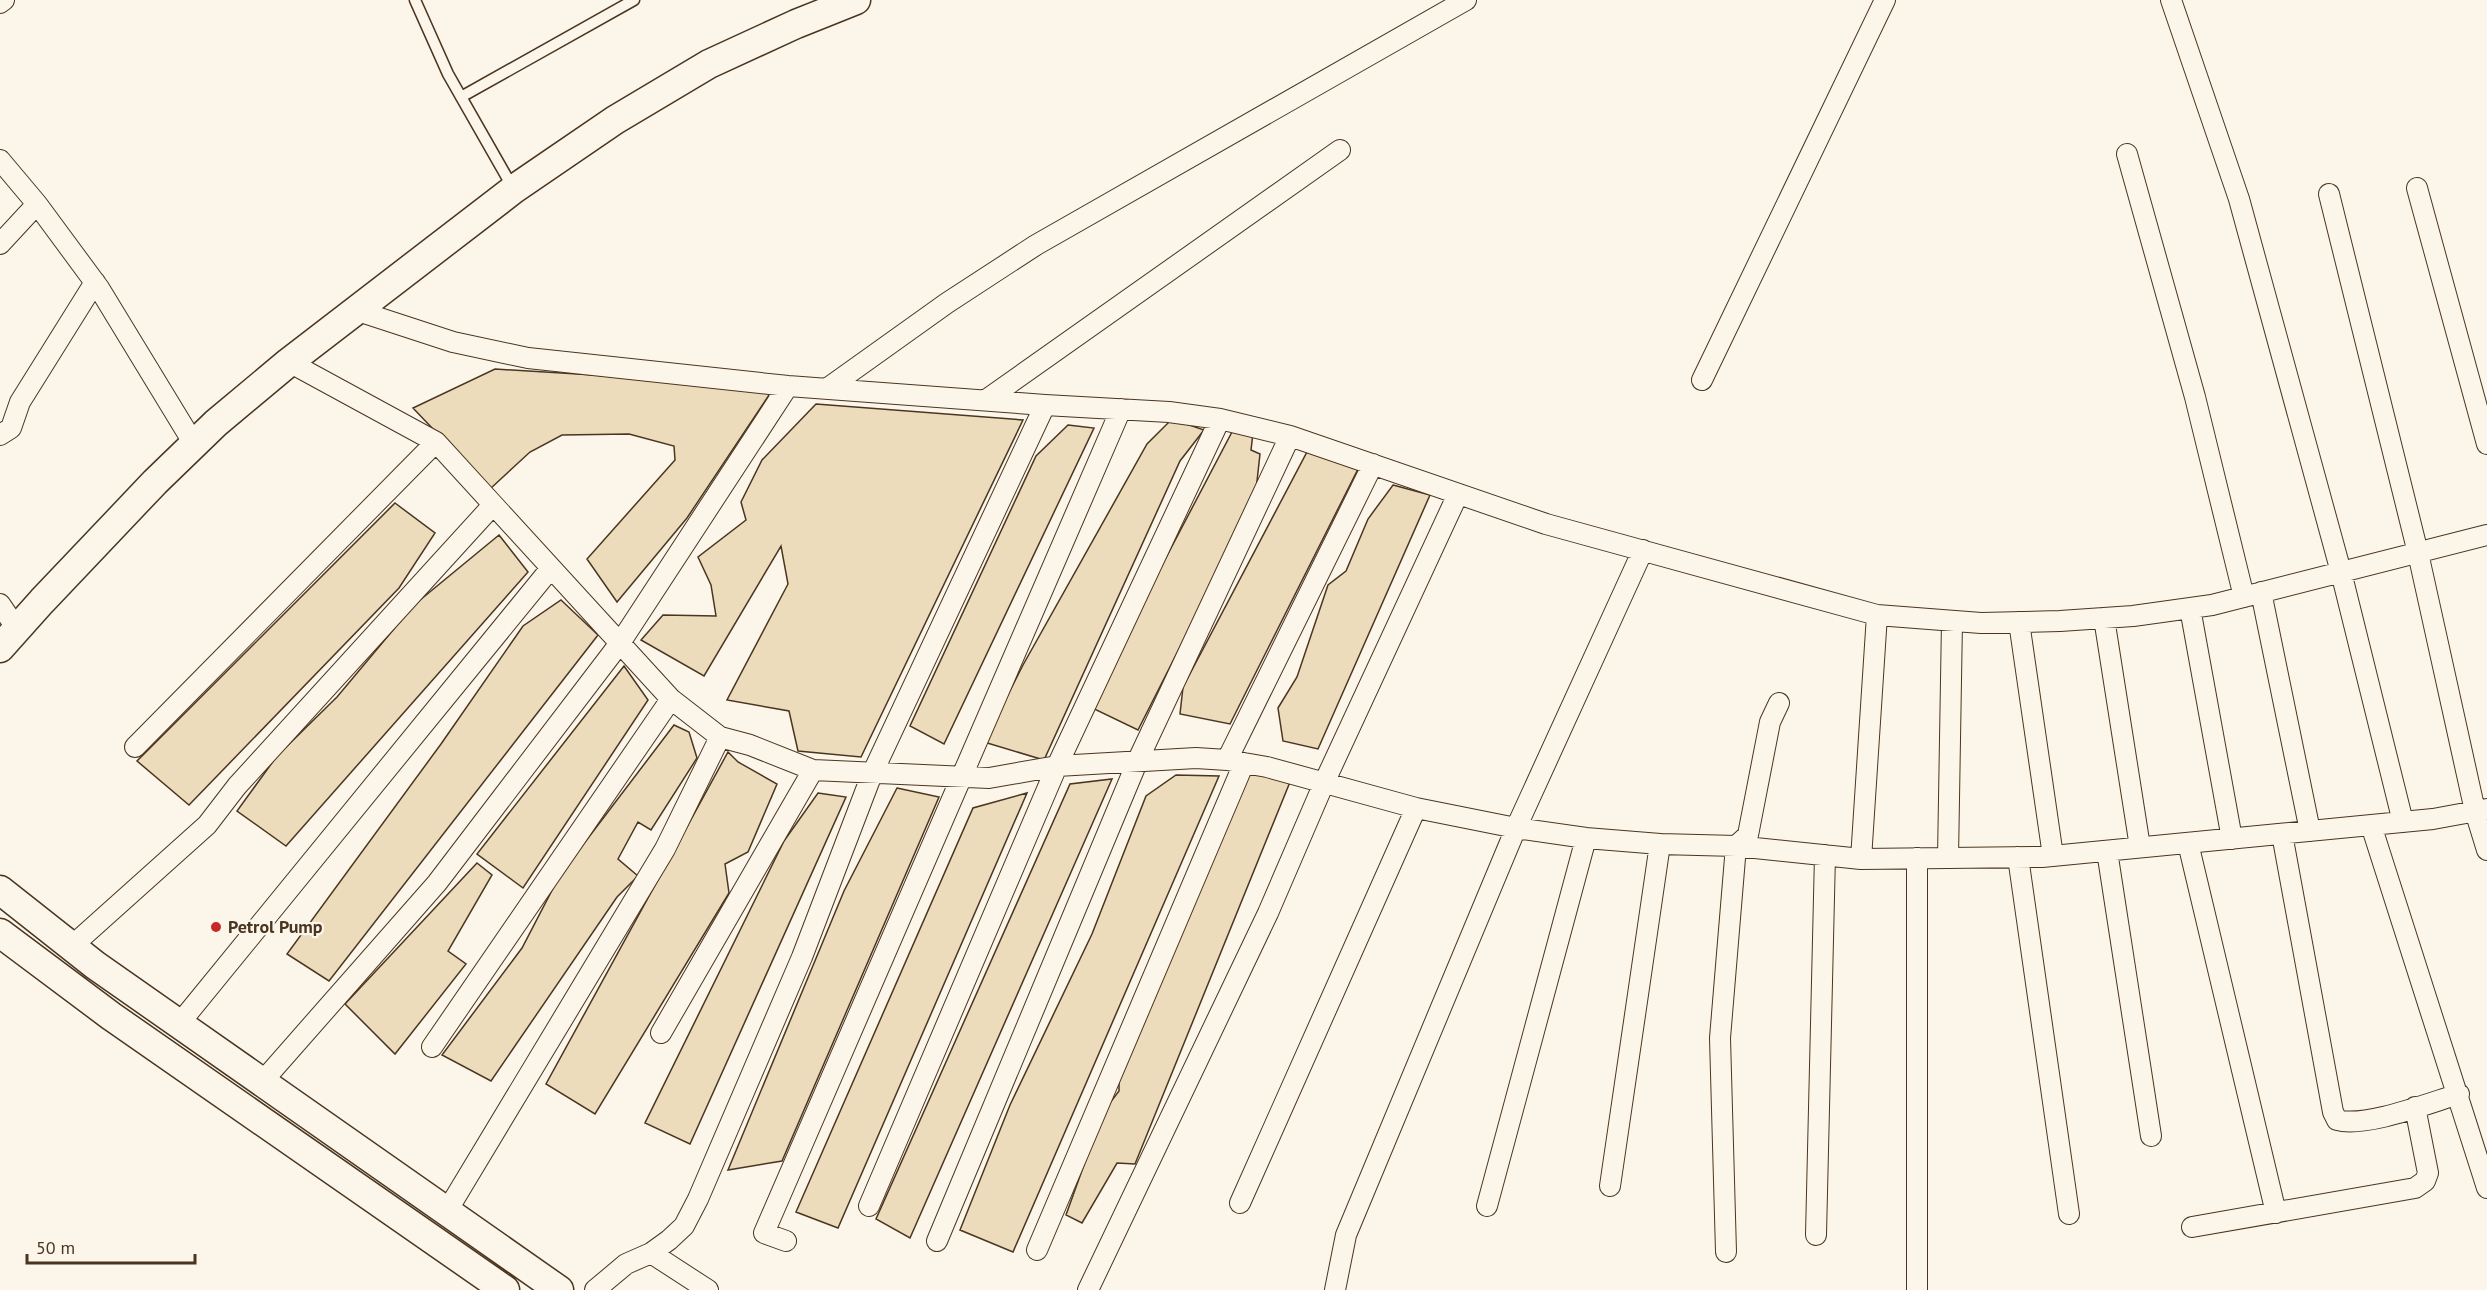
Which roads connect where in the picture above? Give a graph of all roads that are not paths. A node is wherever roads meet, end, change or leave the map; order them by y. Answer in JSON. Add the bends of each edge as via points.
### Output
{"nodes":[{"id":1,"x":4,"y":0,"type":"edge"},
{"id":2,"x":415,"y":0,"type":"edge"},
{"id":3,"x":634,"y":0,"type":"edge"},
{"id":4,"x":855,"y":0,"type":"edge"},
{"id":5,"x":1466,"y":0,"type":"edge"},
{"id":6,"x":1885,"y":0,"type":"edge"},
{"id":7,"x":2171,"y":0,"type":"edge"},
{"id":8,"x":0,"y":3,"type":"edge"},
{"id":9,"x":461,"y":96,"type":"junction"},
{"id":10,"x":1340,"y":150,"type":"dead end"},
{"id":11,"x":2127,"y":154,"type":"dead end"},
{"id":12,"x":0,"y":160,"type":"edge"},
{"id":13,"x":2417,"y":188,"type":"dead end"},
{"id":14,"x":513,"y":189,"type":"junction"},
{"id":15,"x":2329,"y":194,"type":"dead end"},
{"id":16,"x":37,"y":204,"type":"junction"},
{"id":17,"x":0,"y":244,"type":"edge"},
{"id":18,"x":95,"y":282,"type":"junction"},
{"id":19,"x":355,"y":310,"type":"junction"},
{"id":20,"x":288,"y":362,"type":"junction"},
{"id":21,"x":1702,"y":380,"type":"dead end"},
{"id":22,"x":788,"y":386,"type":"junction"},
{"id":23,"x":828,"y":388,"type":"junction"},
{"id":24,"x":986,"y":400,"type":"junction"},
{"id":25,"x":1045,"y":405,"type":"junction"},
{"id":26,"x":1121,"y":409,"type":"junction"},
{"id":27,"x":1220,"y":419,"type":"junction"},
{"id":28,"x":0,"y":435,"type":"edge"},
{"id":29,"x":1290,"y":436,"type":"junction"},
{"id":30,"x":436,"y":442,"type":"junction"},
{"id":31,"x":194,"y":444,"type":"junction"},
{"id":32,"x":2487,"y":444,"type":"edge"},
{"id":33,"x":1373,"y":464,"type":"junction"},
{"id":34,"x":1458,"y":494,"type":"junction"},
{"id":35,"x":493,"y":505,"type":"junction"},
{"id":36,"x":2487,"y":535,"type":"edge"},
{"id":37,"x":1643,"y":550,"type":"junction"},
{"id":38,"x":2418,"y":553,"type":"junction"},
{"id":39,"x":551,"y":568,"type":"junction"},
{"id":40,"x":2341,"y":572,"type":"junction"},
{"id":41,"x":2252,"y":595,"type":"junction"},
{"id":42,"x":0,"y":604,"type":"edge"},
{"id":43,"x":2190,"y":608,"type":"junction"},
{"id":44,"x":1877,"y":615,"type":"junction"},
{"id":45,"x":2104,"y":618,"type":"junction"},
{"id":46,"x":1952,"y":621,"type":"junction"},
{"id":47,"x":2019,"y":622,"type":"junction"},
{"id":48,"x":9,"y":638,"type":"edge"},
{"id":49,"x":620,"y":643,"type":"junction"},
{"id":50,"x":671,"y":699,"type":"junction"},
{"id":51,"x":1779,"y":703,"type":"dead end"},
{"id":52,"x":720,"y":737,"type":"junction"},
{"id":53,"x":135,"y":747,"type":"dead end"},
{"id":54,"x":1138,"y":760,"type":"junction"},
{"id":55,"x":1236,"y":762,"type":"junction"},
{"id":56,"x":1057,"y":766,"type":"junction"},
{"id":57,"x":813,"y":770,"type":"junction"},
{"id":58,"x":872,"y":774,"type":"junction"},
{"id":59,"x":961,"y":777,"type":"junction"},
{"id":60,"x":1324,"y":783,"type":"junction"},
{"id":61,"x":1416,"y":808,"type":"junction"},
{"id":62,"x":2481,"y":810,"type":"edge"},
{"id":63,"x":2403,"y":822,"type":"junction"},
{"id":64,"x":2371,"y":825,"type":"junction"},
{"id":65,"x":1516,"y":828,"type":"junction"},
{"id":66,"x":2310,"y":831,"type":"junction"},
{"id":67,"x":2282,"y":834,"type":"junction"},
{"id":68,"x":1586,"y":838,"type":"junction"},
{"id":69,"x":2232,"y":839,"type":"junction"},
{"id":70,"x":2188,"y":843,"type":"junction"},
{"id":71,"x":1660,"y":844,"type":"junction"},
{"id":72,"x":1736,"y":846,"type":"junction"},
{"id":73,"x":2140,"y":847,"type":"junction"},
{"id":74,"x":2487,"y":850,"type":"edge"},
{"id":75,"x":2107,"y":851,"type":"junction"},
{"id":76,"x":1826,"y":855,"type":"junction"},
{"id":77,"x":2053,"y":856,"type":"junction"},
{"id":78,"x":2018,"y":857,"type":"junction"},
{"id":79,"x":1917,"y":858,"type":"junction"},
{"id":80,"x":1948,"y":858,"type":"junction"},
{"id":81,"x":1861,"y":859,"type":"junction"},
{"id":82,"x":0,"y":890,"type":"edge"},
{"id":83,"x":0,"y":933,"type":"edge"},
{"id":84,"x":72,"y":946,"type":"junction"},
{"id":85,"x":179,"y":1024,"type":"junction"},
{"id":86,"x":661,"y":1033,"type":"dead end"},
{"id":87,"x":432,"y":1047,"type":"dead end"},
{"id":88,"x":262,"y":1082,"type":"junction"},
{"id":89,"x":2459,"y":1094,"type":"junction"},
{"id":90,"x":2415,"y":1107,"type":"junction"},
{"id":91,"x":2151,"y":1136,"type":"dead end"},
{"id":92,"x":1610,"y":1186,"type":"dead end"},
{"id":93,"x":2487,"y":1188,"type":"edge"},
{"id":94,"x":1240,"y":1203,"type":"dead end"},
{"id":95,"x":869,"y":1206,"type":"dead end"},
{"id":96,"x":1487,"y":1206,"type":"dead end"},
{"id":97,"x":447,"y":1211,"type":"junction"},
{"id":98,"x":2276,"y":1213,"type":"junction"},
{"id":99,"x":2069,"y":1214,"type":"dead end"},
{"id":100,"x":2192,"y":1227,"type":"dead end"},
{"id":101,"x":1816,"y":1235,"type":"dead end"},
{"id":102,"x":786,"y":1241,"type":"dead end"},
{"id":103,"x":937,"y":1241,"type":"dead end"},
{"id":104,"x":1037,"y":1250,"type":"dead end"},
{"id":105,"x":651,"y":1252,"type":"junction"},
{"id":106,"x":1726,"y":1252,"type":"dead end"},
{"id":107,"x":505,"y":1290,"type":"edge"},
{"id":108,"x":559,"y":1290,"type":"edge"},
{"id":109,"x":596,"y":1290,"type":"edge"},
{"id":110,"x":708,"y":1290,"type":"edge"},
{"id":111,"x":1088,"y":1290,"type":"edge"},
{"id":112,"x":1335,"y":1290,"type":"edge"},
{"id":113,"x":1917,"y":1290,"type":"edge"}],
"edges":[{"from":1,"to":8,"type":"street"},
{"from":2,"to":9,"type":"lane"},
{"from":3,"to":9,"type":"lane"},
{"from":4,"to":14,"type":"main road","via":[[710,63],[615,120]]},
{"from":5,"to":23,"type":"street","via":[[1036,245]]},
{"from":6,"to":21,"type":"street"},
{"from":7,"to":40,"type":"street","via":[[2239,199]]},
{"from":9,"to":14,"type":"lane"},
{"from":10,"to":24,"type":"street"},
{"from":11,"to":41,"type":"street"},
{"from":12,"to":16,"type":"street"},
{"from":13,"to":32,"type":"street"},
{"from":14,"to":19,"type":"main road"},
{"from":15,"to":38,"type":"street"},
{"from":16,"to":17,"type":"street"},
{"from":16,"to":18,"type":"street"},
{"from":18,"to":28,"type":"street","via":[[20,402],[11,428]]},
{"from":18,"to":31,"type":"street"},
{"from":19,"to":20,"type":"main road"},
{"from":19,"to":22,"type":"street","via":[[453,342],[528,358]]},
{"from":20,"to":30,"type":"street"},
{"from":20,"to":31,"type":"main road"},
{"from":22,"to":23,"type":"street"},
{"from":22,"to":49,"type":"street"},
{"from":23,"to":24,"type":"street"},
{"from":24,"to":25,"type":"street"},
{"from":25,"to":26,"type":"street"},
{"from":25,"to":58,"type":"street"},
{"from":26,"to":27,"type":"street"},
{"from":26,"to":59,"type":"street"},
{"from":27,"to":29,"type":"street"},
{"from":27,"to":56,"type":"street"},
{"from":29,"to":33,"type":"street"},
{"from":29,"to":54,"type":"street"},
{"from":30,"to":35,"type":"street"},
{"from":30,"to":53,"type":"street"},
{"from":31,"to":48,"type":"main road"},
{"from":33,"to":34,"type":"street"},
{"from":33,"to":55,"type":"street"},
{"from":34,"to":37,"type":"street","via":[[1546,524]]},
{"from":34,"to":60,"type":"street"},
{"from":35,"to":39,"type":"street"},
{"from":35,"to":84,"type":"street","via":[[237,786],[207,825]]},
{"from":36,"to":38,"type":"street"},
{"from":37,"to":44,"type":"street"},
{"from":37,"to":65,"type":"street"},
{"from":38,"to":40,"type":"street"},
{"from":38,"to":62,"type":"street"},
{"from":39,"to":49,"type":"street"},
{"from":39,"to":85,"type":"street"},
{"from":40,"to":41,"type":"street"},
{"from":40,"to":63,"type":"street"},
{"from":41,"to":43,"type":"street"},
{"from":41,"to":66,"type":"street"},
{"from":42,"to":48,"type":"street"},
{"from":43,"to":45,"type":"street"},
{"from":43,"to":69,"type":"street"},
{"from":44,"to":46,"type":"street"},
{"from":44,"to":81,"type":"street"},
{"from":45,"to":47,"type":"street"},
{"from":45,"to":73,"type":"street"},
{"from":46,"to":47,"type":"street"},
{"from":46,"to":80,"type":"street"},
{"from":47,"to":77,"type":"street"},
{"from":49,"to":50,"type":"street"},
{"from":49,"to":88,"type":"street","via":[[437,883]]},
{"from":50,"to":52,"type":"street"},
{"from":50,"to":87,"type":"street"},
{"from":51,"to":72,"type":"street","via":[[1770,722],[1748,835]]},
{"from":52,"to":57,"type":"street"},
{"from":52,"to":97,"type":"street","via":[[665,849]]},
{"from":54,"to":55,"type":"street","via":[[1196,758]]},
{"from":54,"to":56,"type":"street"},
{"from":54,"to":103,"type":"street"},
{"from":55,"to":60,"type":"street"},
{"from":55,"to":104,"type":"street"},
{"from":56,"to":59,"type":"street","via":[[988,778]]},
{"from":56,"to":95,"type":"street"},
{"from":57,"to":58,"type":"street"},
{"from":57,"to":86,"type":"street"},
{"from":58,"to":59,"type":"street"},
{"from":58,"to":105,"type":"street","via":[[802,957],[698,1199],[684,1226]]},
{"from":59,"to":102,"type":"street","via":[[764,1233]]},
{"from":60,"to":61,"type":"street"},
{"from":60,"to":111,"type":"street","via":[[1268,913]]},
{"from":61,"to":65,"type":"street"},
{"from":61,"to":94,"type":"street"},
{"from":62,"to":63,"type":"street"},
{"from":62,"to":74,"type":"street"},
{"from":63,"to":64,"type":"street"},
{"from":64,"to":66,"type":"street"},
{"from":64,"to":89,"type":"street"},
{"from":65,"to":68,"type":"street"},
{"from":65,"to":112,"type":"street","via":[[1346,1235]]},
{"from":66,"to":67,"type":"street"},
{"from":67,"to":69,"type":"street"},
{"from":67,"to":90,"type":"street","via":[[2332,1112],[2337,1120],[2347,1123]]},
{"from":68,"to":71,"type":"street"},
{"from":68,"to":96,"type":"street"},
{"from":69,"to":70,"type":"street"},
{"from":70,"to":73,"type":"street"},
{"from":70,"to":98,"type":"street"},
{"from":71,"to":72,"type":"street"},
{"from":71,"to":92,"type":"street"},
{"from":72,"to":76,"type":"street"},
{"from":72,"to":106,"type":"street","via":[[1720,1038]]},
{"from":73,"to":75,"type":"street"},
{"from":75,"to":77,"type":"street"},
{"from":75,"to":91,"type":"street"},
{"from":76,"to":81,"type":"street"},
{"from":76,"to":101,"type":"street"},
{"from":77,"to":78,"type":"street"},
{"from":78,"to":80,"type":"street"},
{"from":78,"to":99,"type":"street"},
{"from":79,"to":80,"type":"street"},
{"from":79,"to":81,"type":"street"},
{"from":79,"to":113,"type":"street"},
{"from":82,"to":84,"type":"main road"},
{"from":83,"to":107,"type":"main road","via":[[111,1016]]},
{"from":84,"to":85,"type":"main road"},
{"from":85,"to":88,"type":"main road"},
{"from":88,"to":97,"type":"main road"},
{"from":89,"to":90,"type":"street"},
{"from":89,"to":93,"type":"street"},
{"from":90,"to":98,"type":"street","via":[[2428,1173],[2425,1181],[2415,1188]]},
{"from":97,"to":108,"type":"main road"},
{"from":98,"to":100,"type":"street"},
{"from":105,"to":109,"type":"street","via":[[626,1264]]},
{"from":105,"to":110,"type":"street"}]}
